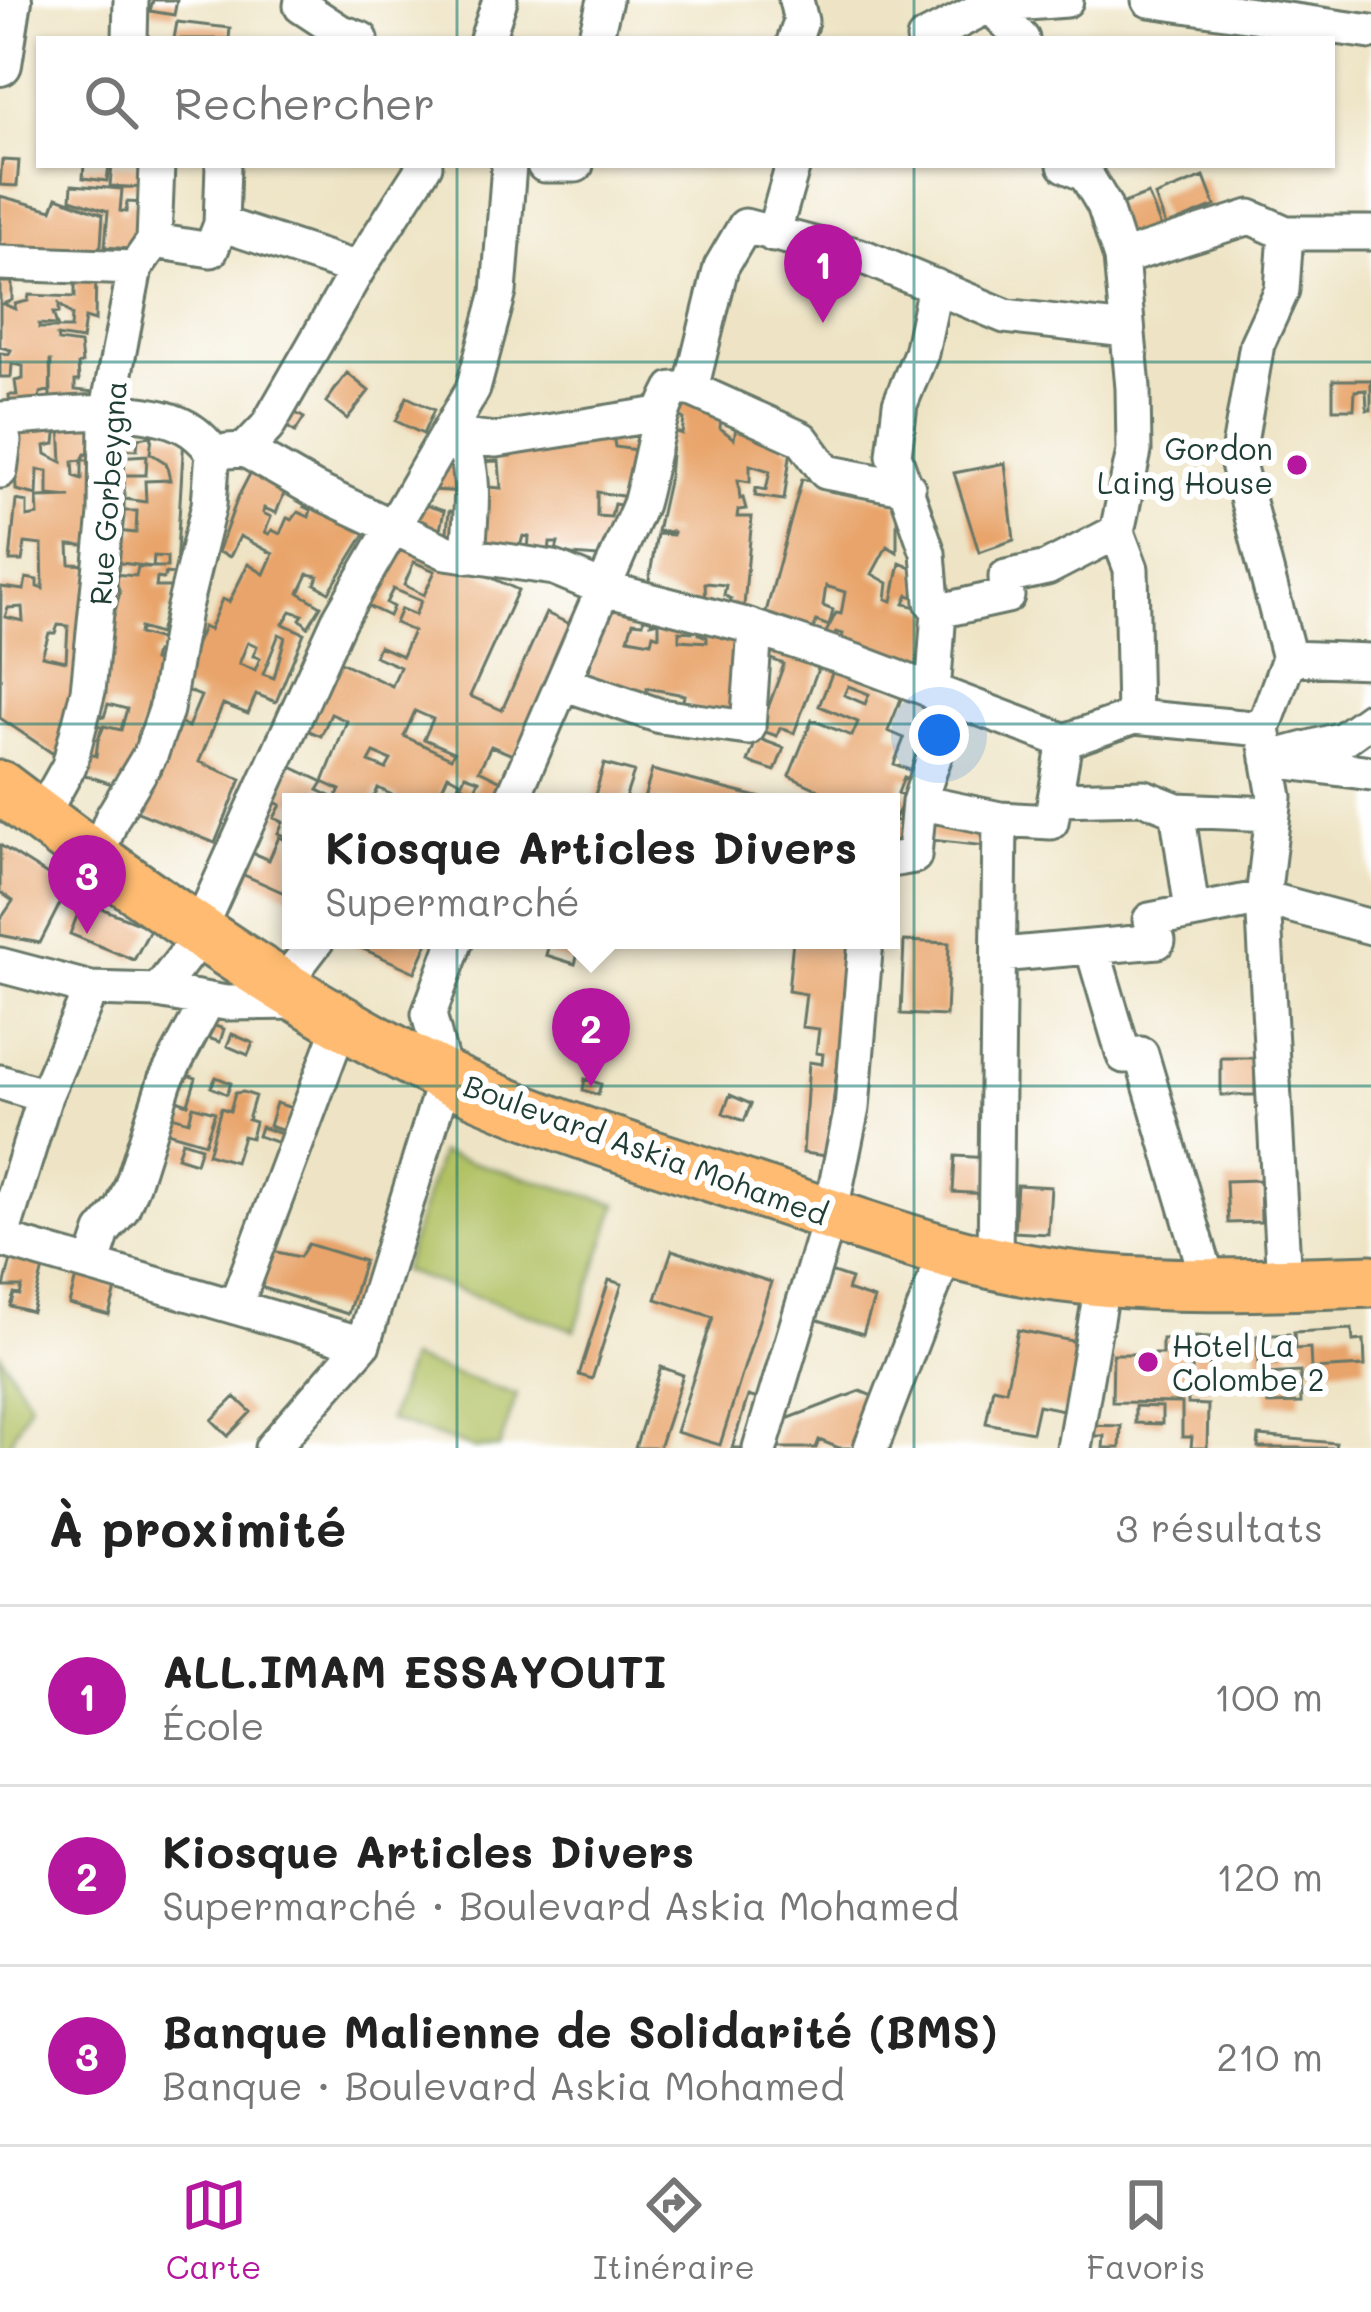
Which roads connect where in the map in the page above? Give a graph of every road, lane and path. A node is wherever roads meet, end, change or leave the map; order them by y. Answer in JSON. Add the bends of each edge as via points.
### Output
{"nodes":[{"id":1,"x":10,"y":0,"type":"edge"},
{"id":2,"x":131,"y":0,"type":"edge"},
{"id":3,"x":302,"y":0,"type":"edge"},
{"id":4,"x":500,"y":0,"type":"edge"},
{"id":5,"x":605,"y":0,"type":"edge"},
{"id":6,"x":796,"y":0,"type":"edge"},
{"id":7,"x":1066,"y":0,"type":"edge"},
{"id":8,"x":1149,"y":0,"type":"edge"},
{"id":9,"x":987,"y":3,"type":"edge"},
{"id":10,"x":1371,"y":32,"type":"edge"},
{"id":11,"x":130,"y":36,"type":"edge"},
{"id":12,"x":345,"y":36,"type":"edge"},
{"id":13,"x":488,"y":36,"type":"edge"},
{"id":14,"x":596,"y":36,"type":"edge"},
{"id":15,"x":796,"y":36,"type":"edge"},
{"id":16,"x":928,"y":36,"type":"edge"},
{"id":17,"x":1019,"y":36,"type":"edge"},
{"id":18,"x":0,"y":64,"type":"edge"},
{"id":19,"x":158,"y":168,"type":"edge"},
{"id":20,"x":223,"y":168,"type":"edge"},
{"id":21,"x":423,"y":168,"type":"edge"},
{"id":22,"x":509,"y":168,"type":"edge"},
{"id":23,"x":792,"y":168,"type":"edge"},
{"id":24,"x":1072,"y":168,"type":"edge"},
{"id":25,"x":221,"y":224,"type":"junction"},
{"id":26,"x":1286,"y":233,"type":"junction"},
{"id":27,"x":1371,"y":233,"type":"edge"},
{"id":28,"x":773,"y":235,"type":"junction"},
{"id":29,"x":144,"y":254,"type":"junction"},
{"id":30,"x":1121,"y":258,"type":"junction"},
{"id":31,"x":0,"y":263,"type":"edge"},
{"id":32,"x":358,"y":268,"type":"junction"},
{"id":33,"x":935,"y":286,"type":"junction"},
{"id":34,"x":1126,"y":330,"type":"junction"},
{"id":35,"x":691,"y":388,"type":"junction"},
{"id":36,"x":107,"y":414,"type":"junction"},
{"id":37,"x":659,"y":414,"type":"junction"},
{"id":38,"x":0,"y":419,"type":"edge"},
{"id":39,"x":451,"y":429,"type":"junction"},
{"id":40,"x":0,"y":430,"type":"edge"},
{"id":41,"x":229,"y":450,"type":"junction"},
{"id":42,"x":0,"y":471,"type":"edge"},
{"id":43,"x":908,"y":488,"type":"junction"},
{"id":44,"x":393,"y":530,"type":"junction"},
{"id":45,"x":1118,"y":532,"type":"junction"},
{"id":46,"x":468,"y":556,"type":"junction"},
{"id":47,"x":605,"y":589,"type":"junction"},
{"id":48,"x":939,"y":611,"type":"junction"},
{"id":49,"x":755,"y":628,"type":"junction"},
{"id":50,"x":1288,"y":658,"type":"junction"},
{"id":51,"x":1371,"y":661,"type":"edge"},
{"id":52,"x":562,"y":682,"type":"junction"},
{"id":53,"x":943,"y":696,"type":"junction"},
{"id":54,"x":1134,"y":717,"type":"junction"},
{"id":55,"x":1371,"y":719,"type":"edge"},
{"id":56,"x":1065,"y":741,"type":"junction"},
{"id":57,"x":1266,"y":744,"type":"junction"},
{"id":58,"x":1371,"y":773,"type":"edge"},
{"id":59,"x":516,"y":793,"type":"edge"},
{"id":60,"x":1055,"y":799,"type":"junction"},
{"id":61,"x":20,"y":802,"type":"edge"},
{"id":62,"x":919,"y":802,"type":"junction"},
{"id":63,"x":1177,"y":810,"type":"junction"},
{"id":64,"x":1273,"y":814,"type":"junction"},
{"id":65,"x":1000,"y":819,"type":"junction"},
{"id":66,"x":97,"y":856,"type":"junction"},
{"id":67,"x":900,"y":858,"type":"edge"},
{"id":68,"x":1263,"y":898,"type":"junction"},
{"id":69,"x":1192,"y":910,"type":"junction"},
{"id":70,"x":1371,"y":927,"type":"edge"},
{"id":71,"x":199,"y":928,"type":"junction"},
{"id":72,"x":1092,"y":946,"type":"junction"},
{"id":73,"x":316,"y":949,"type":"edge"},
{"id":74,"x":453,"y":949,"type":"edge"},
{"id":75,"x":865,"y":949,"type":"edge"},
{"id":76,"x":1000,"y":956,"type":"junction"},
{"id":77,"x":0,"y":965,"type":"edge"},
{"id":78,"x":91,"y":988,"type":"junction"},
{"id":79,"x":158,"y":991,"type":"junction"},
{"id":80,"x":208,"y":1000,"type":"junction"},
{"id":81,"x":309,"y":1004,"type":"junction"},
{"id":82,"x":445,"y":1077,"type":"junction"},
{"id":83,"x":0,"y":1082,"type":"edge"},
{"id":84,"x":45,"y":1096,"type":"junction"},
{"id":85,"x":830,"y":1215,"type":"junction"},
{"id":86,"x":0,"y":1239,"type":"edge"},
{"id":87,"x":971,"y":1255,"type":"junction"},
{"id":88,"x":92,"y":1265,"type":"junction"},
{"id":89,"x":1103,"y":1279,"type":"junction"},
{"id":90,"x":1371,"y":1281,"type":"edge"},
{"id":91,"x":1284,"y":1283,"type":"junction"},
{"id":92,"x":1209,"y":1284,"type":"junction"},
{"id":93,"x":235,"y":1307,"type":"junction"},
{"id":94,"x":363,"y":1344,"type":"junction"},
{"id":95,"x":272,"y":1448,"type":"edge"},
{"id":96,"x":760,"y":1448,"type":"edge"},
{"id":97,"x":872,"y":1448,"type":"edge"},
{"id":98,"x":1073,"y":1448,"type":"edge"}],
"edges":[{"from":1,"to":18,"type":"street"},
{"from":2,"to":11,"type":"street"},
{"from":3,"to":12,"type":"street"},
{"from":4,"to":13,"type":"street"},
{"from":5,"to":14,"type":"street"},
{"from":6,"to":15,"type":"street"},
{"from":7,"to":9,"type":"street"},
{"from":8,"to":10,"type":"street"},
{"from":9,"to":16,"type":"street"},
{"from":9,"to":17,"type":"street"},
{"from":19,"to":29,"type":"street","name":"Rue Gorbeygna"},
{"from":20,"to":25,"type":"street"},
{"from":21,"to":32,"type":"street"},
{"from":22,"to":39,"type":"street","via":[[499,292],[473,388]]},
{"from":23,"to":28,"type":"street"},
{"from":24,"to":30,"type":"street","via":[[1087,175],[1104,205]]},
{"from":25,"to":29,"type":"street","via":[[211,250]]},
{"from":25,"to":32,"type":"street"},
{"from":26,"to":27,"type":"street"},
{"from":26,"to":30,"type":"street","via":[[1250,217]]},
{"from":26,"to":50,"type":"street","via":[[1282,290],[1258,344],[1237,460]]},
{"from":28,"to":33,"type":"street","via":[[864,257]]},
{"from":28,"to":35,"type":"street","via":[[746,226],[722,267]]},
{"from":29,"to":31,"type":"street"},
{"from":29,"to":36,"type":"street","name":"Rue Gorbeygna"},
{"from":30,"to":34,"type":"street"},
{"from":32,"to":41,"type":"street","via":[[267,427]]},
{"from":33,"to":34,"type":"street","via":[[1005,316]]},
{"from":33,"to":43,"type":"street","via":[[900,404],[894,455]]},
{"from":34,"to":45,"type":"street","via":[[1134,452]]},
{"from":35,"to":37,"type":"street","via":[[673,389]]},
{"from":35,"to":43,"type":"street","via":[[802,439],[826,472]]},
{"from":36,"to":38,"type":"street"},
{"from":36,"to":41,"type":"street","via":[[170,420]]},
{"from":36,"to":61,"type":"street","name":"Rue Gorbeygna","via":[[88,691],[69,766]]},
{"from":37,"to":39,"type":"street","via":[[496,440]]},
{"from":37,"to":47,"type":"street","via":[[640,504]]},
{"from":39,"to":44,"type":"street"},
{"from":39,"to":46,"type":"street","via":[[470,467]]},
{"from":40,"to":42,"type":"street"},
{"from":41,"to":44,"type":"street"},
{"from":41,"to":66,"type":"street","via":[[183,610],[166,710]]},
{"from":43,"to":48,"type":"street"},
{"from":44,"to":46,"type":"street"},
{"from":44,"to":71,"type":"street","via":[[339,620]]},
{"from":45,"to":48,"type":"street","via":[[1047,568],[1006,577],[1007,596]]},
{"from":45,"to":54,"type":"street","via":[[1131,569]]},
{"from":46,"to":47,"type":"street","via":[[554,568]]},
{"from":47,"to":49,"type":"street"},
{"from":47,"to":52,"type":"street"},
{"from":48,"to":53,"type":"street"},
{"from":49,"to":52,"type":"street","via":[[748,728],[660,716]]},
{"from":49,"to":53,"type":"street"},
{"from":50,"to":51,"type":"street"},
{"from":50,"to":57,"type":"street"},
{"from":52,"to":59,"type":"street"},
{"from":53,"to":56,"type":"street"},
{"from":53,"to":62,"type":"street"},
{"from":54,"to":56,"type":"street"},
{"from":54,"to":57,"type":"street"},
{"from":55,"to":57,"type":"street","via":[[1342,740]]},
{"from":56,"to":60,"type":"street"},
{"from":57,"to":58,"type":"street"},
{"from":57,"to":64,"type":"street"},
{"from":60,"to":63,"type":"street","via":[[1144,797]]},
{"from":60,"to":65,"type":"street","via":[[1051,822]]},
{"from":61,"to":66,"type":"main road","name":"Boulevard Askia Mohamed"},
{"from":62,"to":65,"type":"street"},
{"from":62,"to":67,"type":"street","via":[[914,856]]},
{"from":63,"to":64,"type":"street"},
{"from":63,"to":69,"type":"street"},
{"from":64,"to":68,"type":"street"},
{"from":65,"to":76,"type":"street"},
{"from":66,"to":71,"type":"main road","name":"Boulevard Askia Mohamed"},
{"from":68,"to":69,"type":"street"},
{"from":68,"to":70,"type":"street"},
{"from":68,"to":91,"type":"street"},
{"from":69,"to":72,"type":"street","via":[[1150,920],[1158,941]]},
{"from":71,"to":79,"type":"street"},
{"from":71,"to":81,"type":"main road","name":"Boulevard Askia Mohamed"},
{"from":72,"to":76,"type":"street"},
{"from":72,"to":92,"type":"street","via":[[1124,1056],[1141,1054]]},
{"from":73,"to":81,"type":"street"},
{"from":74,"to":82,"type":"street","via":[[429,1014]]},
{"from":75,"to":85,"type":"street","via":[[852,1108]]},
{"from":76,"to":87,"type":"street"},
{"from":77,"to":78,"type":"street"},
{"from":78,"to":79,"type":"street"},
{"from":78,"to":84,"type":"street"},
{"from":79,"to":80,"type":"street"},
{"from":80,"to":81,"type":"street"},
{"from":80,"to":88,"type":"street","via":[[165,1082],[133,1185]]},
{"from":81,"to":82,"type":"main road","name":"Boulevard Askia Mohamed"},
{"from":81,"to":93,"type":"street"},
{"from":82,"to":85,"type":"main road","name":"Boulevard Askia Mohamed"},
{"from":82,"to":94,"type":"street"},
{"from":83,"to":84,"type":"street"},
{"from":84,"to":86,"type":"street"},
{"from":85,"to":87,"type":"main road","name":"Boulevard Askia Mohamed"},
{"from":85,"to":96,"type":"street"},
{"from":86,"to":88,"type":"street"},
{"from":87,"to":89,"type":"main road","name":"Boulevard Askia Mohamed"},
{"from":87,"to":97,"type":"street"},
{"from":88,"to":93,"type":"street"},
{"from":89,"to":92,"type":"main road","name":"Boulevard Askia Mohamed"},
{"from":89,"to":98,"type":"street"},
{"from":90,"to":91,"type":"main road","name":"Boulevard Askia Mohamed"},
{"from":91,"to":92,"type":"main road","name":"Boulevard Askia Mohamed"},
{"from":93,"to":94,"type":"street"},
{"from":94,"to":95,"type":"street"}]}
